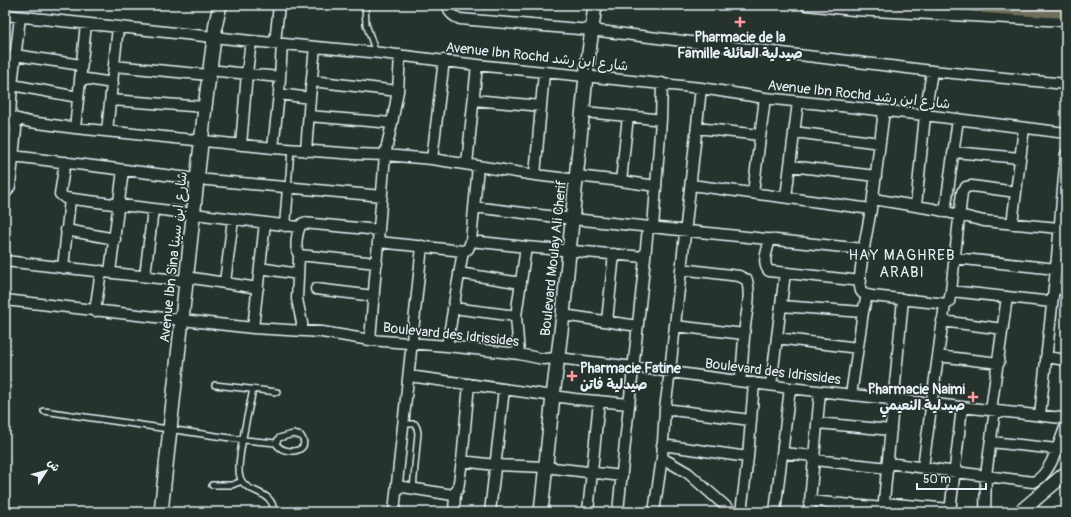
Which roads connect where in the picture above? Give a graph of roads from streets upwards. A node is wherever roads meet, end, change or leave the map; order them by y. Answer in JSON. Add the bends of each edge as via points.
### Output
{"nodes":[{"id":1,"x":220,"y":5,"type":"edge"},
{"id":2,"x":279,"y":5,"type":"edge"},
{"id":3,"x":449,"y":5,"type":"edge"},
{"id":4,"x":594,"y":5,"type":"edge"},
{"id":5,"x":806,"y":5,"type":"edge"},
{"id":6,"x":984,"y":5,"type":"edge"},
{"id":7,"x":1066,"y":10,"type":"edge"},
{"id":8,"x":5,"y":15,"type":"edge"},
{"id":9,"x":20,"y":16,"type":"junction"},
{"id":10,"x":1066,"y":21,"type":"edge"},
{"id":11,"x":86,"y":24,"type":"junction"},
{"id":12,"x":118,"y":27,"type":"junction"},
{"id":13,"x":591,"y":30,"type":"junction"},
{"id":14,"x":214,"y":37,"type":"junction"},
{"id":15,"x":251,"y":41,"type":"junction"},
{"id":16,"x":278,"y":43,"type":"junction"},
{"id":17,"x":315,"y":47,"type":"junction"},
{"id":18,"x":15,"y":55,"type":"junction"},
{"id":19,"x":400,"y":55,"type":"junction"},
{"id":20,"x":444,"y":60,"type":"junction"},
{"id":21,"x":81,"y":65,"type":"junction"},
{"id":22,"x":477,"y":65,"type":"junction"},
{"id":23,"x":114,"y":66,"type":"junction"},
{"id":24,"x":932,"y":70,"type":"junction"},
{"id":25,"x":544,"y":72,"type":"junction"},
{"id":26,"x":209,"y":73,"type":"junction"},
{"id":27,"x":247,"y":73,"type":"junction"},
{"id":28,"x":586,"y":76,"type":"junction"},
{"id":29,"x":279,"y":77,"type":"junction"},
{"id":30,"x":80,"y":78,"type":"junction"},
{"id":31,"x":312,"y":81,"type":"junction"},
{"id":32,"x":113,"y":83,"type":"junction"},
{"id":33,"x":662,"y":83,"type":"junction"},
{"id":34,"x":1066,"y":84,"type":"edge"},
{"id":35,"x":12,"y":85,"type":"junction"},
{"id":36,"x":701,"y":88,"type":"junction"},
{"id":37,"x":398,"y":92,"type":"junction"},
{"id":38,"x":279,"y":94,"type":"junction"},
{"id":39,"x":78,"y":97,"type":"junction"},
{"id":40,"x":310,"y":98,"type":"junction"},
{"id":41,"x":765,"y":98,"type":"junction"},
{"id":42,"x":111,"y":100,"type":"junction"},
{"id":43,"x":474,"y":100,"type":"junction"},
{"id":44,"x":798,"y":102,"type":"junction"},
{"id":45,"x":541,"y":106,"type":"junction"},
{"id":46,"x":205,"y":107,"type":"junction"},
{"id":47,"x":884,"y":111,"type":"junction"},
{"id":48,"x":584,"y":112,"type":"junction"},
{"id":49,"x":10,"y":115,"type":"edge"},
{"id":50,"x":925,"y":115,"type":"junction"},
{"id":51,"x":309,"y":116,"type":"junction"},
{"id":52,"x":628,"y":116,"type":"junction"},
{"id":53,"x":958,"y":119,"type":"junction"},
{"id":54,"x":661,"y":120,"type":"junction"},
{"id":55,"x":392,"y":123,"type":"junction"},
{"id":56,"x":75,"y":128,"type":"junction"},
{"id":57,"x":697,"y":128,"type":"junction"},
{"id":58,"x":1024,"y":128,"type":"junction"},
{"id":59,"x":107,"y":131,"type":"junction"},
{"id":60,"x":794,"y":132,"type":"junction"},
{"id":61,"x":1066,"y":133,"type":"edge"},
{"id":62,"x":760,"y":135,"type":"junction"},
{"id":63,"x":201,"y":141,"type":"junction"},
{"id":64,"x":880,"y":143,"type":"junction"},
{"id":65,"x":241,"y":145,"type":"junction"},
{"id":66,"x":273,"y":148,"type":"junction"},
{"id":67,"x":306,"y":151,"type":"junction"},
{"id":68,"x":954,"y":152,"type":"junction"},
{"id":69,"x":1066,"y":154,"type":"edge"},
{"id":70,"x":386,"y":155,"type":"junction"},
{"id":71,"x":13,"y":156,"type":"junction"},
{"id":72,"x":1020,"y":158,"type":"junction"},
{"id":73,"x":432,"y":160,"type":"junction"},
{"id":74,"x":66,"y":162,"type":"junction"},
{"id":75,"x":467,"y":164,"type":"junction"},
{"id":76,"x":478,"y":166,"type":"junction"},
{"id":77,"x":790,"y":166,"type":"junction"},
{"id":78,"x":123,"y":170,"type":"junction"},
{"id":79,"x":535,"y":175,"type":"junction"},
{"id":80,"x":876,"y":176,"type":"junction"},
{"id":81,"x":577,"y":178,"type":"junction"},
{"id":82,"x":196,"y":179,"type":"junction"},
{"id":83,"x":621,"y":181,"type":"junction"},
{"id":84,"x":691,"y":185,"type":"junction"},
{"id":85,"x":656,"y":186,"type":"junction"},
{"id":86,"x":288,"y":188,"type":"junction"},
{"id":87,"x":1016,"y":192,"type":"junction"},
{"id":88,"x":753,"y":193,"type":"junction"},
{"id":89,"x":5,"y":194,"type":"edge"},
{"id":90,"x":382,"y":196,"type":"junction"},
{"id":91,"x":786,"y":197,"type":"junction"},
{"id":92,"x":70,"y":199,"type":"junction"},
{"id":93,"x":1064,"y":202,"type":"edge"},
{"id":94,"x":872,"y":204,"type":"junction"},
{"id":95,"x":118,"y":205,"type":"junction"},
{"id":96,"x":474,"y":206,"type":"junction"},
{"id":97,"x":916,"y":206,"type":"junction"},
{"id":98,"x":153,"y":209,"type":"junction"},
{"id":99,"x":946,"y":212,"type":"junction"},
{"id":100,"x":193,"y":214,"type":"junction"},
{"id":101,"x":959,"y":216,"type":"junction"},
{"id":102,"x":232,"y":219,"type":"junction"},
{"id":103,"x":573,"y":219,"type":"junction"},
{"id":104,"x":265,"y":223,"type":"junction"},
{"id":105,"x":1012,"y":224,"type":"junction"},
{"id":106,"x":285,"y":226,"type":"junction"},
{"id":107,"x":299,"y":227,"type":"junction"},
{"id":108,"x":650,"y":227,"type":"junction"},
{"id":109,"x":1059,"y":228,"type":"junction"},
{"id":110,"x":66,"y":230,"type":"junction"},
{"id":111,"x":379,"y":230,"type":"junction"},
{"id":112,"x":686,"y":230,"type":"junction"},
{"id":113,"x":115,"y":239,"type":"junction"},
{"id":114,"x":770,"y":239,"type":"junction"},
{"id":115,"x":471,"y":241,"type":"junction"},
{"id":116,"x":379,"y":242,"type":"junction"},
{"id":117,"x":422,"y":246,"type":"junction"},
{"id":118,"x":526,"y":247,"type":"junction"},
{"id":119,"x":864,"y":249,"type":"junction"},
{"id":120,"x":463,"y":251,"type":"junction"},
{"id":121,"x":569,"y":251,"type":"junction"},
{"id":122,"x":614,"y":254,"type":"junction"},
{"id":123,"x":299,"y":255,"type":"junction"},
{"id":124,"x":645,"y":257,"type":"junction"},
{"id":125,"x":955,"y":258,"type":"junction"},
{"id":126,"x":5,"y":261,"type":"edge"},
{"id":127,"x":377,"y":264,"type":"junction"},
{"id":128,"x":63,"y":268,"type":"junction"},
{"id":129,"x":260,"y":268,"type":"junction"},
{"id":130,"x":1056,"y":268,"type":"junction"},
{"id":131,"x":681,"y":269,"type":"junction"},
{"id":132,"x":105,"y":272,"type":"junction"},
{"id":133,"x":459,"y":273,"type":"junction"},
{"id":134,"x":298,"y":274,"type":"junction"},
{"id":135,"x":785,"y":274,"type":"junction"},
{"id":136,"x":145,"y":276,"type":"junction"},
{"id":137,"x":186,"y":279,"type":"junction"},
{"id":138,"x":224,"y":282,"type":"junction"},
{"id":139,"x":861,"y":282,"type":"junction"},
{"id":140,"x":521,"y":283,"type":"junction"},
{"id":141,"x":258,"y":288,"type":"junction"},
{"id":142,"x":316,"y":288,"type":"dead end"},
{"id":143,"x":1054,"y":288,"type":"junction"},
{"id":144,"x":1066,"y":289,"type":"edge"},
{"id":145,"x":951,"y":291,"type":"junction"},
{"id":146,"x":867,"y":295,"type":"junction"},
{"id":147,"x":374,"y":296,"type":"junction"},
{"id":148,"x":1007,"y":297,"type":"junction"},
{"id":149,"x":903,"y":299,"type":"junction"},
{"id":150,"x":5,"y":300,"type":"edge"},
{"id":151,"x":1052,"y":302,"type":"junction"},
{"id":152,"x":945,"y":304,"type":"junction"},
{"id":153,"x":781,"y":306,"type":"junction"},
{"id":154,"x":453,"y":308,"type":"junction"},
{"id":155,"x":95,"y":311,"type":"junction"},
{"id":156,"x":863,"y":312,"type":"junction"},
{"id":157,"x":563,"y":315,"type":"junction"},
{"id":158,"x":516,"y":316,"type":"junction"},
{"id":159,"x":182,"y":320,"type":"junction"},
{"id":160,"x":607,"y":321,"type":"junction"},
{"id":161,"x":942,"y":321,"type":"junction"},
{"id":162,"x":638,"y":326,"type":"junction"},
{"id":163,"x":675,"y":326,"type":"junction"},
{"id":164,"x":253,"y":328,"type":"junction"},
{"id":165,"x":1003,"y":328,"type":"junction"},
{"id":166,"x":302,"y":331,"type":"junction"},
{"id":167,"x":744,"y":334,"type":"junction"},
{"id":168,"x":777,"y":338,"type":"junction"},
{"id":169,"x":370,"y":340,"type":"junction"},
{"id":170,"x":412,"y":344,"type":"junction"},
{"id":171,"x":448,"y":346,"type":"junction"},
{"id":172,"x":858,"y":348,"type":"junction"},
{"id":173,"x":519,"y":354,"type":"junction"},
{"id":174,"x":938,"y":356,"type":"junction"},
{"id":175,"x":1046,"y":357,"type":"junction"},
{"id":176,"x":558,"y":358,"type":"junction"},
{"id":177,"x":1066,"y":360,"type":"edge"},
{"id":178,"x":999,"y":363,"type":"junction"},
{"id":179,"x":634,"y":367,"type":"junction"},
{"id":180,"x":670,"y":371,"type":"junction"},
{"id":181,"x":409,"y":376,"type":"junction"},
{"id":182,"x":740,"y":381,"type":"junction"},
{"id":183,"x":754,"y":383,"type":"junction"},
{"id":184,"x":469,"y":384,"type":"junction"},
{"id":185,"x":771,"y":385,"type":"junction"},
{"id":186,"x":790,"y":388,"type":"junction"},
{"id":187,"x":504,"y":389,"type":"junction"},
{"id":188,"x":820,"y":392,"type":"junction"},
{"id":189,"x":851,"y":395,"type":"junction"},
{"id":190,"x":553,"y":396,"type":"junction"},
{"id":191,"x":894,"y":399,"type":"junction"},
{"id":192,"x":599,"y":401,"type":"junction"},
{"id":193,"x":931,"y":403,"type":"junction"},
{"id":194,"x":629,"y":404,"type":"junction"},
{"id":195,"x":962,"y":406,"type":"junction"},
{"id":196,"x":665,"y":409,"type":"junction"},
{"id":197,"x":993,"y":410,"type":"junction"},
{"id":198,"x":1040,"y":415,"type":"junction"},
{"id":199,"x":1066,"y":419,"type":"edge"},
{"id":200,"x":750,"y":420,"type":"junction"},
{"id":201,"x":818,"y":423,"type":"junction"},
{"id":202,"x":1066,"y":425,"type":"edge"},
{"id":203,"x":891,"y":430,"type":"junction"},
{"id":204,"x":991,"y":442,"type":"junction"},
{"id":205,"x":662,"y":445,"type":"junction"},
{"id":206,"x":1057,"y":449,"type":"junction"},
{"id":207,"x":782,"y":453,"type":"junction"},
{"id":208,"x":748,"y":457,"type":"junction"},
{"id":209,"x":662,"y":458,"type":"junction"},
{"id":210,"x":815,"y":458,"type":"junction"},
{"id":211,"x":462,"y":461,"type":"junction"},
{"id":212,"x":495,"y":465,"type":"junction"},
{"id":213,"x":888,"y":465,"type":"junction"},
{"id":214,"x":545,"y":467,"type":"junction"},
{"id":215,"x":923,"y":467,"type":"junction"},
{"id":216,"x":954,"y":472,"type":"junction"},
{"id":217,"x":592,"y":473,"type":"junction"},
{"id":218,"x":1066,"y":473,"type":"edge"},
{"id":219,"x":986,"y":475,"type":"junction"},
{"id":220,"x":622,"y":476,"type":"junction"},
{"id":221,"x":1066,"y":480,"type":"edge"},
{"id":222,"x":397,"y":486,"type":"junction"},
{"id":223,"x":455,"y":494,"type":"junction"},
{"id":224,"x":810,"y":501,"type":"junction"},
{"id":225,"x":883,"y":508,"type":"edge"},
{"id":226,"x":950,"y":511,"type":"edge"},
{"id":227,"x":161,"y":512,"type":"edge"},
{"id":228,"x":394,"y":512,"type":"edge"},
{"id":229,"x":454,"y":512,"type":"edge"},
{"id":230,"x":490,"y":512,"type":"edge"},
{"id":231,"x":541,"y":512,"type":"edge"},
{"id":232,"x":588,"y":512,"type":"edge"},
{"id":233,"x":618,"y":512,"type":"edge"},
{"id":234,"x":654,"y":512,"type":"edge"},
{"id":235,"x":732,"y":512,"type":"edge"},
{"id":236,"x":741,"y":512,"type":"edge"},
{"id":237,"x":775,"y":512,"type":"edge"},
{"id":238,"x":809,"y":512,"type":"edge"},
{"id":239,"x":985,"y":512,"type":"edge"},
{"id":240,"x":1020,"y":512,"type":"edge"},
{"id":241,"x":1028,"y":512,"type":"edge"}],
"edges":[{"from":1,"to":14,"type":"street","name":"Avenue Ibn Sina شارع ابن سينا"},
{"from":2,"to":16,"type":"street"},
{"from":3,"to":13,"type":"street","via":[[450,13],[460,19]]},
{"from":4,"to":13,"type":"street","name":"Boulevard Moulay Ali Cherif"},
{"from":5,"to":10,"type":"street","via":[[854,10]]},
{"from":6,"to":7,"type":"main road"},
{"from":8,"to":9,"type":"street","name":"Avenue Ibn Rochd شارع ابن رشد"},
{"from":9,"to":11,"type":"street","name":"Avenue Ibn Rochd شارع ابن رشد"},
{"from":9,"to":18,"type":"street"},
{"from":11,"to":12,"type":"street","name":"Avenue Ibn Rochd شارع ابن رشد"},
{"from":11,"to":21,"type":"street"},
{"from":12,"to":14,"type":"street","name":"Avenue Ibn Rochd شارع ابن رشد"},
{"from":12,"to":23,"type":"street"},
{"from":13,"to":24,"type":"street"},
{"from":13,"to":28,"type":"street","name":"Boulevard Moulay Ali Cherif"},
{"from":14,"to":15,"type":"street","name":"Avenue Ibn Rochd شارع ابن رشد"},
{"from":14,"to":26,"type":"street","name":"Avenue Ibn Sina شارع ابن سينا"},
{"from":15,"to":16,"type":"street","name":"Avenue Ibn Rochd شارع ابن رشد"},
{"from":15,"to":27,"type":"street"},
{"from":16,"to":17,"type":"street","name":"Avenue Ibn Rochd شارع ابن رشد"},
{"from":16,"to":29,"type":"street"},
{"from":17,"to":19,"type":"street","name":"Avenue Ibn Rochd شارع ابن رشد"},
{"from":17,"to":31,"type":"street"},
{"from":18,"to":21,"type":"street"},
{"from":18,"to":35,"type":"street"},
{"from":19,"to":20,"type":"street","name":"Avenue Ibn Rochd شارع ابن رشد"},
{"from":19,"to":37,"type":"street"},
{"from":20,"to":22,"type":"street","name":"Avenue Ibn Rochd شارع ابن رشد"},
{"from":20,"to":73,"type":"street"},
{"from":21,"to":30,"type":"street"},
{"from":22,"to":25,"type":"street","name":"Avenue Ibn Rochd شارع ابن رشد"},
{"from":22,"to":43,"type":"street"},
{"from":23,"to":26,"type":"street"},
{"from":23,"to":32,"type":"street"},
{"from":24,"to":34,"type":"street"},
{"from":24,"to":50,"type":"street"},
{"from":25,"to":28,"type":"street","name":"Avenue Ibn Rochd شارع ابن رشد"},
{"from":25,"to":45,"type":"street"},
{"from":26,"to":27,"type":"street"},
{"from":26,"to":46,"type":"street","name":"Avenue Ibn Sina شارع ابن سينا"},
{"from":27,"to":29,"type":"street"},
{"from":27,"to":65,"type":"street"},
{"from":28,"to":33,"type":"street","name":"Avenue Ibn Rochd شارع ابن رشد"},
{"from":28,"to":48,"type":"street","name":"Boulevard Moulay Ali Cherif"},
{"from":29,"to":38,"type":"street"},
{"from":30,"to":32,"type":"street"},
{"from":30,"to":39,"type":"street"},
{"from":31,"to":37,"type":"street"},
{"from":31,"to":40,"type":"street"},
{"from":32,"to":42,"type":"street"},
{"from":33,"to":36,"type":"street","name":"Avenue Ibn Rochd شارع ابن رشد"},
{"from":33,"to":54,"type":"street"},
{"from":35,"to":39,"type":"street"},
{"from":35,"to":49,"type":"street"},
{"from":36,"to":41,"type":"street","name":"Avenue Ibn Rochd شارع ابن رشد"},
{"from":36,"to":57,"type":"street"},
{"from":37,"to":55,"type":"street"},
{"from":38,"to":40,"type":"street"},
{"from":38,"to":66,"type":"street"},
{"from":39,"to":56,"type":"street"},
{"from":40,"to":51,"type":"street"},
{"from":41,"to":44,"type":"street","name":"Avenue Ibn Rochd شارع ابن رشد"},
{"from":41,"to":62,"type":"street"},
{"from":42,"to":46,"type":"street"},
{"from":42,"to":59,"type":"street"},
{"from":43,"to":45,"type":"street"},
{"from":43,"to":75,"type":"street"},
{"from":44,"to":47,"type":"street","name":"Avenue Ibn Rochd شارع ابن رشد"},
{"from":44,"to":60,"type":"street"},
{"from":45,"to":79,"type":"street"},
{"from":46,"to":63,"type":"street","name":"Avenue Ibn Sina شارع ابن سينا"},
{"from":47,"to":50,"type":"street","name":"Avenue Ibn Rochd شارع ابن رشد"},
{"from":47,"to":64,"type":"street"},
{"from":48,"to":52,"type":"street"},
{"from":48,"to":81,"type":"street","name":"Boulevard Moulay Ali Cherif"},
{"from":49,"to":56,"type":"street","via":[[30,122]]},
{"from":49,"to":71,"type":"street","via":[[16,129]]},
{"from":50,"to":53,"type":"street","name":"Avenue Ibn Rochd شارع ابن رشد"},
{"from":50,"to":97,"type":"street"},
{"from":51,"to":55,"type":"street"},
{"from":51,"to":67,"type":"street"},
{"from":52,"to":54,"type":"street"},
{"from":52,"to":83,"type":"street"},
{"from":53,"to":58,"type":"street","name":"Avenue Ibn Rochd شارع ابن رشد"},
{"from":53,"to":68,"type":"street"},
{"from":54,"to":85,"type":"street"},
{"from":55,"to":70,"type":"street"},
{"from":56,"to":59,"type":"street"},
{"from":57,"to":62,"type":"street"},
{"from":57,"to":84,"type":"street"},
{"from":58,"to":61,"type":"street","name":"Avenue Ibn Rochd شارع ابن رشد"},
{"from":58,"to":72,"type":"street"},
{"from":59,"to":63,"type":"street"},
{"from":60,"to":64,"type":"street"},
{"from":60,"to":77,"type":"street"},
{"from":62,"to":88,"type":"street"},
{"from":63,"to":65,"type":"street"},
{"from":63,"to":82,"type":"street","name":"Avenue Ibn Sina شارع ابن سينا"},
{"from":64,"to":80,"type":"street"},
{"from":65,"to":66,"type":"street"},
{"from":66,"to":67,"type":"street"},
{"from":67,"to":70,"type":"street"},
{"from":68,"to":72,"type":"street"},
{"from":68,"to":99,"type":"street"},
{"from":69,"to":93,"type":"street"},
{"from":70,"to":73,"type":"street"},
{"from":70,"to":90,"type":"street"},
{"from":71,"to":74,"type":"street"},
{"from":71,"to":89,"type":"street","via":[[10,186]]},
{"from":72,"to":87,"type":"street"},
{"from":73,"to":75,"type":"street"},
{"from":74,"to":78,"type":"street"},
{"from":74,"to":92,"type":"street","via":[[60,194]]},
{"from":75,"to":76,"type":"street"},
{"from":76,"to":79,"type":"street"},
{"from":76,"to":96,"type":"street"},
{"from":77,"to":80,"type":"street"},
{"from":77,"to":91,"type":"street"},
{"from":78,"to":82,"type":"street"},
{"from":78,"to":95,"type":"street"},
{"from":79,"to":81,"type":"street"},
{"from":80,"to":94,"type":"street"},
{"from":81,"to":83,"type":"street"},
{"from":81,"to":103,"type":"street","name":"Boulevard Moulay Ali Cherif"},
{"from":82,"to":86,"type":"street"},
{"from":82,"to":100,"type":"street","name":"Avenue Ibn Sina شارع ابن سينا"},
{"from":83,"to":85,"type":"street"},
{"from":84,"to":88,"type":"street"},
{"from":84,"to":112,"type":"street"},
{"from":85,"to":108,"type":"street"},
{"from":86,"to":90,"type":"street"},
{"from":86,"to":106,"type":"street"},
{"from":87,"to":101,"type":"street","via":[[966,187],[962,192]]},
{"from":87,"to":105,"type":"street"},
{"from":88,"to":91,"type":"street"},
{"from":90,"to":111,"type":"street"},
{"from":91,"to":94,"type":"street"},
{"from":92,"to":95,"type":"street"},
{"from":92,"to":110,"type":"street"},
{"from":93,"to":109,"type":"street"},
{"from":94,"to":97,"type":"street"},
{"from":94,"to":119,"type":"street"},
{"from":95,"to":98,"type":"street"},
{"from":95,"to":113,"type":"street"},
{"from":96,"to":103,"type":"street"},
{"from":96,"to":115,"type":"street"},
{"from":97,"to":99,"type":"street"},
{"from":98,"to":100,"type":"street"},
{"from":98,"to":136,"type":"street"},
{"from":99,"to":101,"type":"street"},
{"from":100,"to":102,"type":"street"},
{"from":100,"to":137,"type":"street","name":"Avenue Ibn Sina شارع ابن سينا"},
{"from":101,"to":105,"type":"street"},
{"from":101,"to":125,"type":"street"},
{"from":102,"to":104,"type":"street"},
{"from":102,"to":138,"type":"street"},
{"from":103,"to":108,"type":"street"},
{"from":103,"to":121,"type":"street","name":"Boulevard Moulay Ali Cherif"},
{"from":104,"to":106,"type":"street"},
{"from":104,"to":129,"type":"street"},
{"from":105,"to":109,"type":"street"},
{"from":106,"to":107,"type":"street"},
{"from":107,"to":111,"type":"street","via":[[305,223]]},
{"from":107,"to":123,"type":"street"},
{"from":108,"to":112,"type":"street"},
{"from":108,"to":124,"type":"street"},
{"from":109,"to":130,"type":"street"},
{"from":110,"to":113,"type":"street"},
{"from":110,"to":128,"type":"street"},
{"from":111,"to":116,"type":"street"},
{"from":112,"to":114,"type":"street"},
{"from":112,"to":131,"type":"street"},
{"from":113,"to":132,"type":"street"},
{"from":114,"to":119,"type":"street"},
{"from":114,"to":135,"type":"street","via":[[765,266],[769,271]]},
{"from":115,"to":118,"type":"street"},
{"from":115,"to":120,"type":"street","via":[[468,249]]},
{"from":116,"to":117,"type":"street"},
{"from":116,"to":127,"type":"street"},
{"from":117,"to":120,"type":"street"},
{"from":117,"to":170,"type":"street"},
{"from":118,"to":121,"type":"street"},
{"from":118,"to":140,"type":"street"},
{"from":119,"to":139,"type":"street"},
{"from":120,"to":133,"type":"street"},
{"from":121,"to":122,"type":"street"},
{"from":121,"to":157,"type":"street","name":"Boulevard Moulay Ali Cherif"},
{"from":122,"to":124,"type":"street"},
{"from":122,"to":160,"type":"street"},
{"from":123,"to":127,"type":"street"},
{"from":123,"to":134,"type":"street"},
{"from":124,"to":162,"type":"street"},
{"from":125,"to":130,"type":"street"},
{"from":125,"to":145,"type":"street"},
{"from":126,"to":128,"type":"street"},
{"from":127,"to":147,"type":"street"},
{"from":128,"to":132,"type":"street"},
{"from":129,"to":134,"type":"street"},
{"from":129,"to":141,"type":"street"},
{"from":130,"to":143,"type":"street"},
{"from":131,"to":163,"type":"street"},
{"from":131,"to":167,"type":"street","via":[[739,276],[747,280],[749,298]]},
{"from":132,"to":136,"type":"street"},
{"from":132,"to":155,"type":"street"},
{"from":133,"to":140,"type":"street"},
{"from":133,"to":154,"type":"street"},
{"from":134,"to":166,"type":"street","via":[[297,299]]},
{"from":135,"to":139,"type":"street"},
{"from":135,"to":153,"type":"street"},
{"from":136,"to":137,"type":"street"},
{"from":137,"to":138,"type":"street"},
{"from":137,"to":159,"type":"street","name":"Avenue Ibn Sina شارع ابن سينا"},
{"from":138,"to":141,"type":"street"},
{"from":139,"to":146,"type":"street","via":[[861,290]]},
{"from":140,"to":158,"type":"street"},
{"from":141,"to":164,"type":"street"},
{"from":142,"to":147,"type":"street"},
{"from":143,"to":144,"type":"street"},
{"from":143,"to":151,"type":"street"},
{"from":145,"to":148,"type":"street"},
{"from":145,"to":152,"type":"street","via":[[950,302]]},
{"from":146,"to":149,"type":"street"},
{"from":146,"to":156,"type":"street"},
{"from":147,"to":169,"type":"street"},
{"from":148,"to":151,"type":"street"},
{"from":148,"to":165,"type":"street"},
{"from":149,"to":152,"type":"street"},
{"from":149,"to":191,"type":"street"},
{"from":150,"to":155,"type":"street","name":"Boulevard des Idrissides"},
{"from":151,"to":175,"type":"street"},
{"from":152,"to":161,"type":"street"},
{"from":153,"to":156,"type":"street"},
{"from":153,"to":168,"type":"street"},
{"from":154,"to":158,"type":"street"},
{"from":154,"to":171,"type":"street"},
{"from":155,"to":159,"type":"street","name":"Boulevard des Idrissides"},
{"from":156,"to":172,"type":"street"},
{"from":157,"to":160,"type":"street"},
{"from":157,"to":176,"type":"street","name":"Boulevard Moulay Ali Cherif"},
{"from":158,"to":173,"type":"street"},
{"from":159,"to":164,"type":"street","name":"Boulevard des Idrissides"},
{"from":159,"to":227,"type":"street","name":"Avenue Ibn Sina شارع ابن سينا"},
{"from":160,"to":162,"type":"street"},
{"from":161,"to":165,"type":"street"},
{"from":161,"to":174,"type":"street"},
{"from":162,"to":179,"type":"street"},
{"from":163,"to":167,"type":"street"},
{"from":163,"to":180,"type":"street"},
{"from":164,"to":166,"type":"street","name":"Boulevard des Idrissides"},
{"from":165,"to":178,"type":"street"},
{"from":166,"to":169,"type":"street","name":"Boulevard des Idrissides"},
{"from":167,"to":182,"type":"street"},
{"from":168,"to":172,"type":"street"},
{"from":168,"to":185,"type":"street"},
{"from":169,"to":170,"type":"street","name":"Boulevard des Idrissides"},
{"from":170,"to":171,"type":"street","name":"Boulevard des Idrissides"},
{"from":170,"to":181,"type":"street"},
{"from":171,"to":173,"type":"street","name":"Boulevard des Idrissides"},
{"from":172,"to":189,"type":"street"},
{"from":173,"to":176,"type":"street","name":"Boulevard des Idrissides","via":[[543,359]]},
{"from":174,"to":178,"type":"street"},
{"from":174,"to":193,"type":"street"},
{"from":175,"to":177,"type":"street"},
{"from":175,"to":198,"type":"street"},
{"from":176,"to":179,"type":"street","name":"Boulevard des Idrissides"},
{"from":176,"to":190,"type":"street","name":"Boulevard Moulay Ali Cherif"},
{"from":178,"to":197,"type":"street"},
{"from":179,"to":180,"type":"street","name":"Boulevard des Idrissides"},
{"from":179,"to":194,"type":"street"},
{"from":180,"to":182,"type":"street","name":"Boulevard des Idrissides"},
{"from":180,"to":196,"type":"street"},
{"from":181,"to":184,"type":"street"},
{"from":181,"to":222,"type":"street"},
{"from":182,"to":183,"type":"street","name":"Boulevard des Idrissides"},
{"from":183,"to":185,"type":"street","name":"Boulevard des Idrissides"},
{"from":183,"to":200,"type":"street"},
{"from":184,"to":187,"type":"street"},
{"from":184,"to":211,"type":"street"},
{"from":185,"to":186,"type":"street","name":"Boulevard des Idrissides"},
{"from":186,"to":188,"type":"street","name":"Boulevard des Idrissides"},
{"from":186,"to":207,"type":"street"},
{"from":187,"to":190,"type":"street"},
{"from":187,"to":212,"type":"street"},
{"from":188,"to":189,"type":"street","name":"Boulevard des Idrissides"},
{"from":188,"to":201,"type":"street"},
{"from":189,"to":191,"type":"street","name":"Boulevard des Idrissides"},
{"from":190,"to":192,"type":"street"},
{"from":190,"to":214,"type":"street","name":"Boulevard Moulay Ali Cherif"},
{"from":191,"to":193,"type":"street","name":"Boulevard des Idrissides"},
{"from":191,"to":203,"type":"street"},
{"from":192,"to":194,"type":"street"},
{"from":192,"to":217,"type":"street"},
{"from":193,"to":195,"type":"street","name":"Boulevard des Idrissides"},
{"from":193,"to":215,"type":"street"},
{"from":194,"to":220,"type":"street"},
{"from":195,"to":197,"type":"street","name":"Boulevard des Idrissides"},
{"from":195,"to":216,"type":"street"},
{"from":196,"to":200,"type":"street"},
{"from":196,"to":205,"type":"street"},
{"from":197,"to":198,"type":"street","name":"Boulevard des Idrissides"},
{"from":197,"to":204,"type":"street"},
{"from":198,"to":199,"type":"street","name":"Boulevard des Idrissides"},
{"from":200,"to":208,"type":"street"},
{"from":201,"to":203,"type":"street"},
{"from":201,"to":210,"type":"street"},
{"from":202,"to":206,"type":"street"},
{"from":203,"to":213,"type":"street"},
{"from":204,"to":206,"type":"street"},
{"from":204,"to":219,"type":"street"},
{"from":205,"to":208,"type":"street"},
{"from":205,"to":209,"type":"street"},
{"from":206,"to":219,"type":"street","via":[[1046,470],[1036,481]]},
{"from":207,"to":210,"type":"street"},
{"from":207,"to":237,"type":"street"},
{"from":208,"to":236,"type":"street"},
{"from":209,"to":234,"type":"street"},
{"from":209,"to":235,"type":"street","via":[[688,473]]},
{"from":210,"to":213,"type":"street"},
{"from":210,"to":224,"type":"street"},
{"from":211,"to":212,"type":"street"},
{"from":211,"to":223,"type":"street"},
{"from":212,"to":214,"type":"street"},
{"from":212,"to":230,"type":"street"},
{"from":213,"to":215,"type":"street"},
{"from":213,"to":225,"type":"street"},
{"from":214,"to":217,"type":"street"},
{"from":214,"to":231,"type":"street","name":"Boulevard Moulay Ali Cherif"},
{"from":215,"to":216,"type":"street"},
{"from":216,"to":219,"type":"street"},
{"from":216,"to":226,"type":"street"},
{"from":217,"to":220,"type":"street"},
{"from":217,"to":232,"type":"street"},
{"from":218,"to":240,"type":"street"},
{"from":219,"to":239,"type":"street"},
{"from":220,"to":233,"type":"street"},
{"from":221,"to":241,"type":"street"},
{"from":222,"to":223,"type":"street"},
{"from":222,"to":228,"type":"street"},
{"from":223,"to":229,"type":"street"},
{"from":224,"to":225,"type":"street"},
{"from":224,"to":238,"type":"street"},
{"from":225,"to":226,"type":"street"}]}
